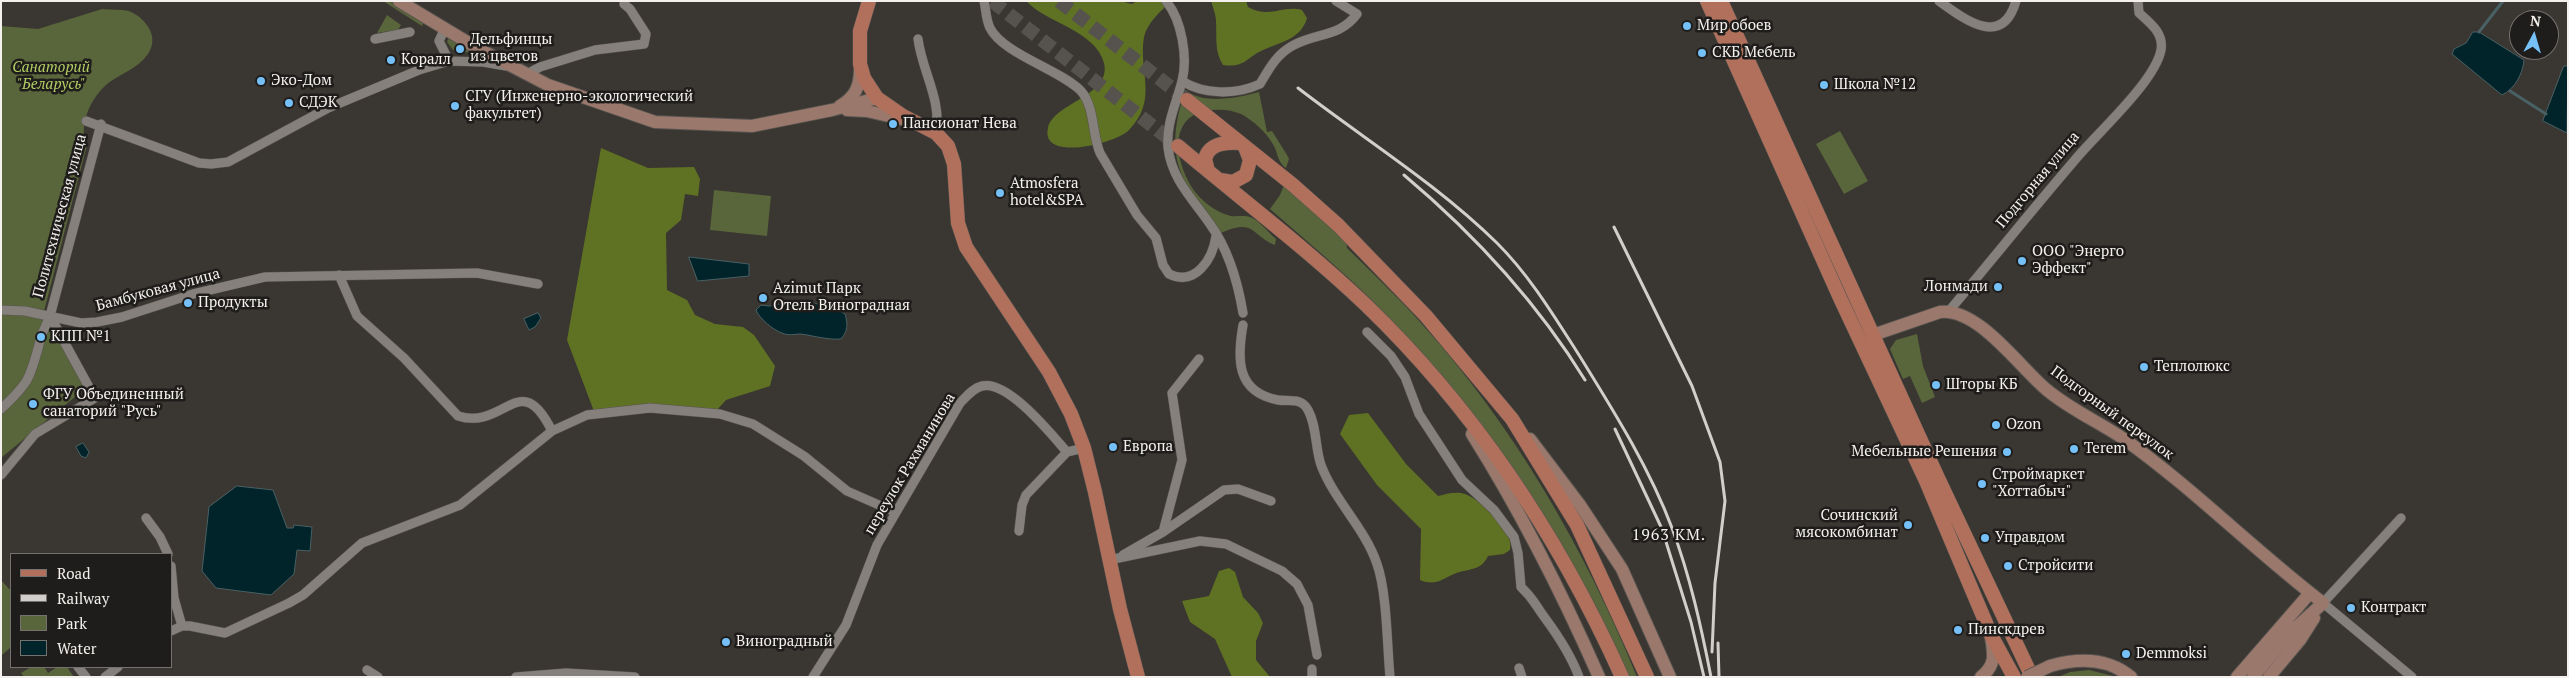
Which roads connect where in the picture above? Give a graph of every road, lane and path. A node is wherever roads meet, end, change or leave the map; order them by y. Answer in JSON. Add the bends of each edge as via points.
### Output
{"nodes":[{"id":1,"x":399,"y":1,"type":"edge"},
{"id":2,"x":868,"y":1,"type":"edge"},
{"id":3,"x":984,"y":1,"type":"edge"},
{"id":4,"x":1166,"y":1,"type":"edge"},
{"id":5,"x":1336,"y":1,"type":"edge"},
{"id":6,"x":1707,"y":1,"type":"edge"},
{"id":7,"x":1721,"y":1,"type":"edge"},
{"id":8,"x":1939,"y":1,"type":"edge"},
{"id":9,"x":2016,"y":1,"type":"edge"},
{"id":10,"x":2138,"y":1,"type":"edge"},
{"id":11,"x":624,"y":4,"type":"dead end"},
{"id":12,"x":445,"y":28,"type":"junction"},
{"id":13,"x":410,"y":32,"type":"dead end"},
{"id":14,"x":375,"y":39,"type":"dead end"},
{"id":15,"x":918,"y":39,"type":"dead end"},
{"id":16,"x":449,"y":61,"type":"junction"},
{"id":17,"x":511,"y":67,"type":"junction"},
{"id":18,"x":860,"y":69,"type":"junction"},
{"id":19,"x":527,"y":74,"type":"junction"},
{"id":20,"x":1182,"y":81,"type":"junction"},
{"id":21,"x":877,"y":98,"type":"junction"},
{"id":22,"x":1187,"y":100,"type":"tunnel mouth"},
{"id":23,"x":832,"y":110,"type":"junction"},
{"id":24,"x":86,"y":120,"type":"dead end"},
{"id":25,"x":916,"y":122,"type":"junction"},
{"id":26,"x":101,"y":124,"type":"junction"},
{"id":27,"x":936,"y":133,"type":"junction"},
{"id":28,"x":1242,"y":145,"type":"junction"},
{"id":29,"x":1178,"y":146,"type":"tunnel mouth"},
{"id":30,"x":1213,"y":175,"type":"junction"},
{"id":31,"x":1216,"y":236,"type":"junction"},
{"id":32,"x":339,"y":275,"type":"junction"},
{"id":33,"x":538,"y":284,"type":"dead end"},
{"id":34,"x":1,"y":310,"type":"edge"},
{"id":35,"x":1949,"y":311,"type":"junction"},
{"id":36,"x":1243,"y":313,"type":"dead end"},
{"id":37,"x":50,"y":316,"type":"junction"},
{"id":38,"x":1243,"y":326,"type":"dead end"},
{"id":39,"x":1367,"y":332,"type":"dead end"},
{"id":40,"x":1873,"y":335,"type":"junction"},
{"id":41,"x":1199,"y":359,"type":"dead end"},
{"id":42,"x":1451,"y":400,"type":"junction"},
{"id":43,"x":1,"y":409,"type":"edge"},
{"id":44,"x":1512,"y":419,"type":"junction"},
{"id":45,"x":552,"y":431,"type":"junction"},
{"id":46,"x":1084,"y":448,"type":"junction"},
{"id":47,"x":1067,"y":452,"type":"junction"},
{"id":48,"x":1,"y":475,"type":"edge"},
{"id":49,"x":1271,"y":501,"type":"dead end"},
{"id":50,"x":895,"y":512,"type":"junction"},
{"id":51,"x":146,"y":518,"type":"dead end"},
{"id":52,"x":2401,"y":518,"type":"dead end"},
{"id":53,"x":1019,"y":531,"type":"dead end"},
{"id":54,"x":1163,"y":532,"type":"junction"},
{"id":55,"x":168,"y":553,"type":"edge"},
{"id":56,"x":1114,"y":559,"type":"junction"},
{"id":57,"x":172,"y":577,"type":"edge"},
{"id":58,"x":2310,"y":592,"type":"junction"},
{"id":59,"x":2323,"y":603,"type":"junction"},
{"id":60,"x":182,"y":626,"type":"junction"},
{"id":61,"x":172,"y":631,"type":"edge"},
{"id":62,"x":1991,"y":635,"type":"junction"},
{"id":63,"x":1317,"y":655,"type":"dead end"},
{"id":64,"x":117,"y":668,"type":"edge"},
{"id":65,"x":367,"y":670,"type":"dead end"},
{"id":66,"x":2030,"y":676,"type":"edge"},
{"id":67,"x":105,"y":677,"type":"edge"},
{"id":68,"x":378,"y":677,"type":"edge"},
{"id":69,"x":516,"y":677,"type":"edge"},
{"id":70,"x":634,"y":677,"type":"edge"},
{"id":71,"x":813,"y":677,"type":"edge"},
{"id":72,"x":1138,"y":677,"type":"edge"},
{"id":73,"x":1390,"y":677,"type":"edge"},
{"id":74,"x":1580,"y":677,"type":"edge"},
{"id":75,"x":1599,"y":677,"type":"edge"},
{"id":76,"x":1622,"y":677,"type":"edge"},
{"id":77,"x":1646,"y":677,"type":"edge"},
{"id":78,"x":1670,"y":677,"type":"edge"},
{"id":79,"x":1981,"y":677,"type":"edge"},
{"id":80,"x":2014,"y":677,"type":"edge"},
{"id":81,"x":2132,"y":677,"type":"edge"},
{"id":82,"x":2237,"y":677,"type":"edge"},
{"id":83,"x":2253,"y":677,"type":"edge"},
{"id":84,"x":2269,"y":677,"type":"edge"},
{"id":85,"x":2412,"y":677,"type":"edge"}],
"edges":[{"from":1,"to":12,"type":"street"},
{"from":2,"to":18,"type":"main road","via":[[860,31]]},
{"from":3,"to":31,"type":"street","via":[[994,33],[1022,56],[1084,95],[1100,154],[1137,215],[1156,238],[1163,265],[1169,274],[1179,276],[1203,268],[1214,251]]},
{"from":4,"to":20,"type":"street","via":[[1173,10],[1180,35],[1184,63]]},
{"from":5,"to":20,"type":"street","via":[[1357,14],[1349,24],[1338,32],[1314,36],[1291,46],[1274,60],[1260,84],[1208,92]]},
{"from":6,"to":62,"type":"main road","via":[[1926,481]]},
{"from":7,"to":40,"type":"main road"},
{"from":8,"to":9,"type":"street","via":[[1968,22],[1981,27],[2002,23],[2010,16]]},
{"from":10,"to":35,"type":"street","name":"Подгорная улица","via":[[2139,13],[2157,31],[2161,44],[2158,58],[2146,80],[2074,160]]},
{"from":11,"to":19,"type":"street","via":[[646,34],[644,44],[595,50]]},
{"from":12,"to":16,"type":"street","via":[[439,41]]},
{"from":12,"to":17,"type":"street"},
{"from":13,"to":14,"type":"street"},
{"from":15,"to":27,"type":"street","via":[[932,88],[938,120]]},
{"from":16,"to":17,"type":"street","name":"Политехническая улица"},
{"from":16,"to":26,"type":"street","name":"Политехническая улица","via":[[418,70],[328,108],[228,162],[199,163]]},
{"from":17,"to":19,"type":"street","name":"Политехническая улица"},
{"from":18,"to":21,"type":"main road"},
{"from":18,"to":23,"type":"street","via":[[856,92]]},
{"from":19,"to":23,"type":"street","name":"Политехническая улица","via":[[548,85],[655,122],[752,126]]},
{"from":20,"to":31,"type":"street","via":[[1169,120],[1170,159],[1183,190],[1211,224]]},
{"from":21,"to":23,"type":"street"},
{"from":21,"to":25,"type":"main road"},
{"from":22,"to":28,"type":"main road"},
{"from":23,"to":25,"type":"street","via":[[867,111]]},
{"from":24,"to":26,"type":"street","name":"Политехническая улица"},
{"from":25,"to":27,"type":"main road"},
{"from":26,"to":37,"type":"street","name":"Политехническая улица"},
{"from":27,"to":46,"type":"main road","via":[[952,153],[958,223],[966,248],[1049,372]]},
{"from":28,"to":30,"type":"main road","via":[[1222,143],[1210,149],[1205,159]]},
{"from":28,"to":30,"type":"main road","via":[[1250,160],[1246,175],[1233,182]]},
{"from":28,"to":44,"type":"main road","via":[[1293,185],[1372,259],[1426,316]]},
{"from":29,"to":30,"type":"main road"},
{"from":30,"to":42,"type":"main road","via":[[1268,217],[1366,306]]},
{"from":31,"to":36,"type":"street","via":[[1234,273]]},
{"from":32,"to":33,"type":"street","name":"Бамбуковая улица","via":[[477,273]]},
{"from":32,"to":37,"type":"street","name":"Бамбуковая улица","via":[[265,277],[98,322],[81,323]]},
{"from":32,"to":45,"type":"street","via":[[357,316],[404,358],[458,416],[482,419],[518,402],[528,401],[544,414]]},
{"from":34,"to":37,"type":"street","name":"Политехническая улица"},
{"from":35,"to":40,"type":"street"},
{"from":35,"to":58,"type":"street","name":"Подгорный переулок","via":[[1960,314],[1986,332],[2047,390],[2123,439]]},
{"from":37,"to":43,"type":"street","name":"Политехническая улица","via":[[30,378]]},
{"from":37,"to":48,"type":"street","via":[[95,398],[35,434]]},
{"from":38,"to":73,"type":"street","via":[[1240,360],[1243,376],[1254,390],[1304,405],[1312,420],[1321,466],[1377,564]]},
{"from":39,"to":74,"type":"street","via":[[1400,370],[1419,414],[1462,480],[1494,510],[1514,537],[1521,587],[1555,629]]},
{"from":40,"to":66,"type":"main road"},
{"from":41,"to":54,"type":"street","via":[[1172,393],[1182,460]]},
{"from":42,"to":75,"type":"street","via":[[1507,490],[1566,601]]},
{"from":42,"to":76,"type":"main road","via":[[1506,470],[1544,527],[1592,613]]},
{"from":44,"to":77,"type":"main road","via":[[1577,525]]},
{"from":44,"to":78,"type":"street","via":[[1550,463],[1622,569]]},
{"from":45,"to":50,"type":"street","via":[[587,415],[612,411],[650,408],[720,414],[753,424],[804,456],[848,491]]},
{"from":45,"to":60,"type":"street","via":[[460,505],[362,543],[290,603],[225,634]]},
{"from":46,"to":47,"type":"street"},
{"from":46,"to":56,"type":"main road"},
{"from":47,"to":50,"type":"street","name":"переулок Рахманинова","via":[[1020,404],[998,389],[982,386],[960,403]]},
{"from":47,"to":53,"type":"street","via":[[1026,495]]},
{"from":49,"to":54,"type":"street","via":[[1238,489],[1224,490]]},
{"from":50,"to":71,"type":"street","name":"переулок Рахманинова","via":[[874,552],[846,624]]},
{"from":51,"to":55,"type":"street"},
{"from":52,"to":59,"type":"street"},
{"from":54,"to":56,"type":"street"},
{"from":56,"to":63,"type":"street","via":[[1207,540],[1226,544],[1282,571],[1298,584],[1308,605]]},
{"from":56,"to":72,"type":"main road"},
{"from":57,"to":60,"type":"street"},
{"from":58,"to":59,"type":"street","name":"Подгорный переулок"},
{"from":58,"to":82,"type":"street"},
{"from":59,"to":83,"type":"street","via":[[2292,632]]},
{"from":59,"to":84,"type":"street","via":[[2300,640]]},
{"from":59,"to":85,"type":"street"},
{"from":60,"to":61,"type":"street"},
{"from":62,"to":79,"type":"street","via":[[1994,661]]},
{"from":62,"to":80,"type":"main road"},
{"from":64,"to":67,"type":"street"},
{"from":65,"to":68,"type":"street"},
{"from":66,"to":81,"type":"street","bridge":true,"via":[[2060,663],[2088,660],[2111,665]]},
{"from":69,"to":70,"type":"street","via":[[566,673]]}]}
